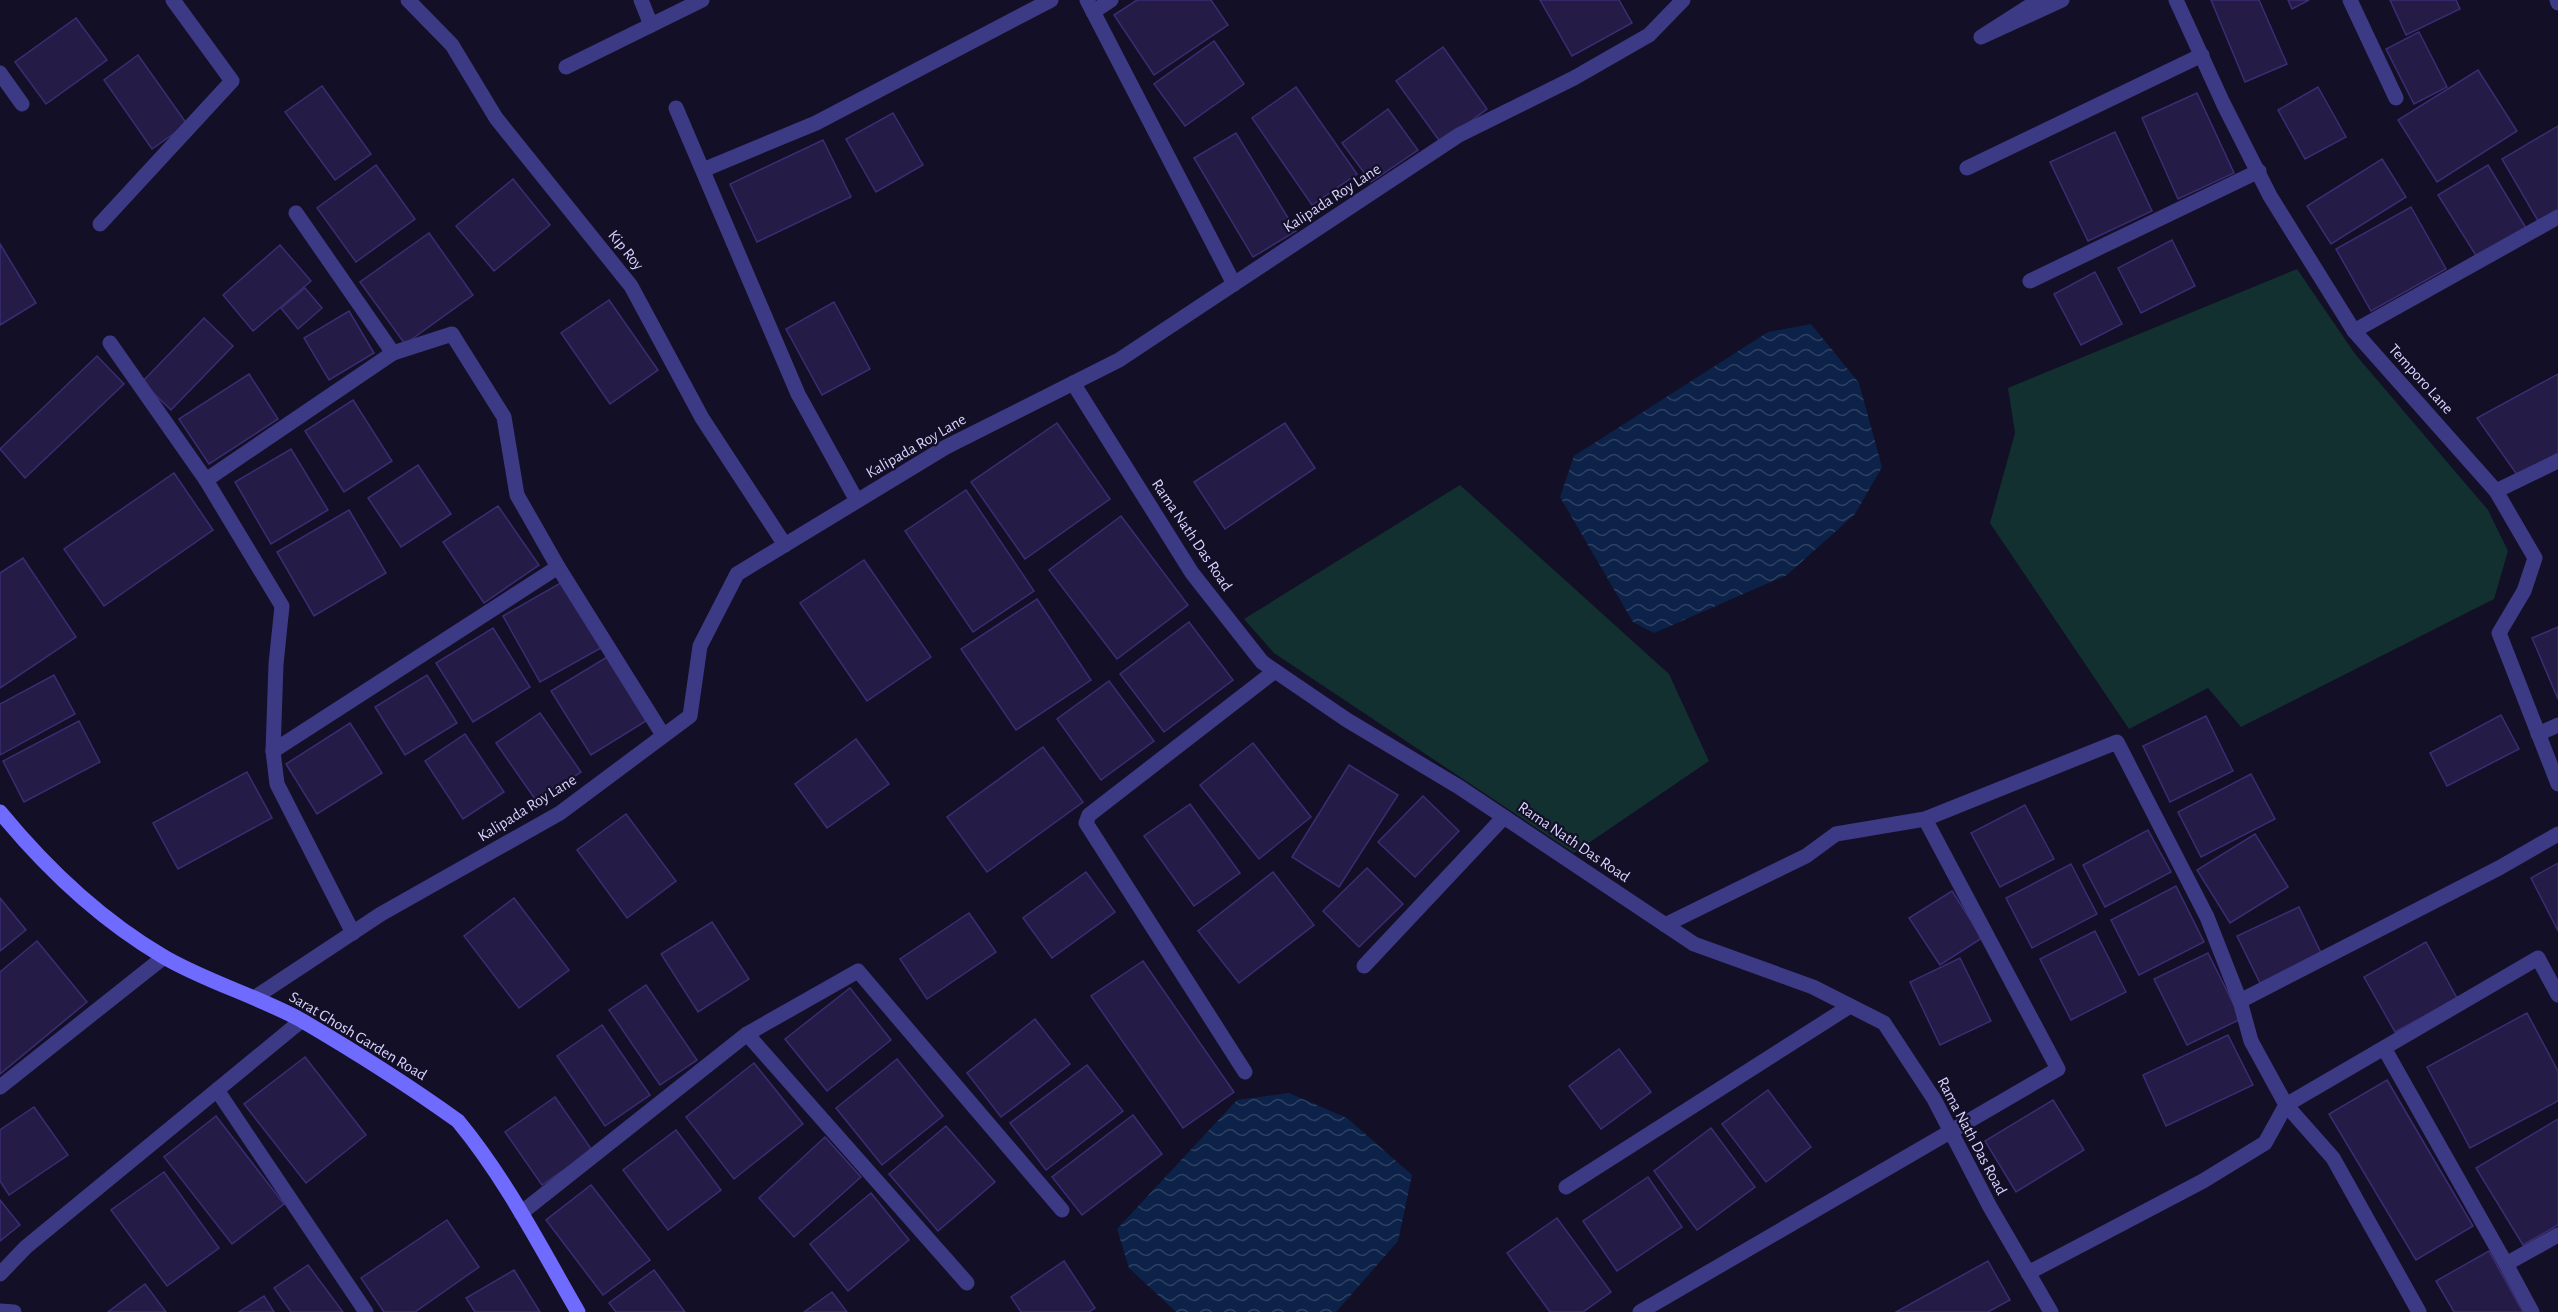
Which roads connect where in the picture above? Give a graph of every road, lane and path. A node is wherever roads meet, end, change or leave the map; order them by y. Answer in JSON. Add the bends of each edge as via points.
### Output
{"nodes":[{"id":1,"x":173,"y":0,"type":"edge"},
{"id":2,"x":408,"y":0,"type":"edge"},
{"id":3,"x":642,"y":0,"type":"edge"},
{"id":4,"x":702,"y":0,"type":"edge"},
{"id":5,"x":1051,"y":0,"type":"edge"},
{"id":6,"x":1111,"y":0,"type":"edge"},
{"id":7,"x":1683,"y":0,"type":"edge"},
{"id":8,"x":2039,"y":0,"type":"edge"},
{"id":9,"x":2062,"y":0,"type":"edge"},
{"id":10,"x":2176,"y":0,"type":"edge"},
{"id":11,"x":2350,"y":0,"type":"edge"},
{"id":12,"x":1090,"y":6,"type":"edge"},
{"id":13,"x":651,"y":25,"type":"junction"},
{"id":14,"x":2202,"y":55,"type":"junction"},
{"id":15,"x":566,"y":67,"type":"dead end"},
{"id":16,"x":0,"y":73,"type":"edge"},
{"id":17,"x":2396,"y":98,"type":"dead end"},
{"id":18,"x":22,"y":104,"type":"dead end"},
{"id":19,"x":676,"y":108,"type":"dead end"},
{"id":20,"x":1967,"y":168,"type":"dead end"},
{"id":21,"x":703,"y":170,"type":"junction"},
{"id":22,"x":2259,"y":171,"type":"junction"},
{"id":23,"x":296,"y":213,"type":"dead end"},
{"id":24,"x":2558,"y":217,"type":"edge"},
{"id":25,"x":100,"y":224,"type":"dead end"},
{"id":26,"x":2030,"y":281,"type":"dead end"},
{"id":27,"x":1234,"y":284,"type":"junction"},
{"id":28,"x":2354,"y":331,"type":"junction"},
{"id":29,"x":110,"y":343,"type":"dead end"},
{"id":30,"x":393,"y":353,"type":"junction"},
{"id":31,"x":1073,"y":383,"type":"junction"},
{"id":32,"x":2558,"y":461,"type":"edge"},
{"id":33,"x":206,"y":480,"type":"junction"},
{"id":34,"x":2496,"y":491,"type":"junction"},
{"id":35,"x":857,"y":501,"type":"junction"},
{"id":36,"x":785,"y":545,"type":"junction"},
{"id":37,"x":558,"y":567,"type":"junction"},
{"id":38,"x":1275,"y":670,"type":"junction"},
{"id":39,"x":2558,"y":725,"type":"edge"},
{"id":40,"x":2538,"y":734,"type":"junction"},
{"id":41,"x":663,"y":735,"type":"junction"},
{"id":42,"x":273,"y":751,"type":"junction"},
{"id":43,"x":2558,"y":784,"type":"edge"},
{"id":44,"x":0,"y":812,"type":"edge"},
{"id":45,"x":1504,"y":816,"type":"junction"},
{"id":46,"x":1925,"y":819,"type":"junction"},
{"id":47,"x":2558,"y":834,"type":"edge"},
{"id":48,"x":1665,"y":925,"type":"junction"},
{"id":49,"x":353,"y":933,"type":"junction"},
{"id":50,"x":164,"y":957,"type":"junction"},
{"id":51,"x":1364,"y":966,"type":"dead end"},
{"id":52,"x":2558,"y":995,"type":"edge"},
{"id":53,"x":254,"y":998,"type":"junction"},
{"id":54,"x":2240,"y":1000,"type":"junction"},
{"id":55,"x":1850,"y":1006,"type":"junction"},
{"id":56,"x":301,"y":1021,"type":"junction"},
{"id":57,"x":747,"y":1034,"type":"junction"},
{"id":58,"x":2384,"y":1048,"type":"junction"},
{"id":59,"x":1245,"y":1072,"type":"dead end"},
{"id":60,"x":0,"y":1087,"type":"edge"},
{"id":61,"x":217,"y":1090,"type":"junction"},
{"id":62,"x":2286,"y":1105,"type":"junction"},
{"id":63,"x":1951,"y":1132,"type":"junction"},
{"id":64,"x":1566,"y":1187,"type":"dead end"},
{"id":65,"x":1062,"y":1210,"type":"dead end"},
{"id":66,"x":521,"y":1214,"type":"junction"},
{"id":67,"x":2558,"y":1235,"type":"edge"},
{"id":68,"x":2506,"y":1264,"type":"junction"},
{"id":69,"x":2028,"y":1273,"type":"junction"},
{"id":70,"x":0,"y":1274,"type":"edge"},
{"id":71,"x":967,"y":1283,"type":"dead end"},
{"id":72,"x":0,"y":1311,"type":"edge"},
{"id":73,"x":14,"y":1312,"type":"edge"},
{"id":74,"x":366,"y":1312,"type":"edge"},
{"id":75,"x":578,"y":1312,"type":"edge"},
{"id":76,"x":1641,"y":1312,"type":"edge"},
{"id":77,"x":2051,"y":1312,"type":"edge"},
{"id":78,"x":2419,"y":1312,"type":"edge"},
{"id":79,"x":2532,"y":1312,"type":"edge"}],
"edges":[{"from":1,"to":25,"type":"street","via":[[232,81]]},
{"from":2,"to":36,"type":"street","name":"Kip Roy","via":[[452,45],[496,118],[631,285],[702,418]]},
{"from":3,"to":13,"type":"street"},
{"from":4,"to":13,"type":"street"},
{"from":5,"to":21,"type":"street","via":[[816,123]]},
{"from":6,"to":12,"type":"street"},
{"from":7,"to":27,"type":"street","name":"Kalipada Roy Lane","via":[[1649,35],[1460,135]]},
{"from":8,"to":9,"type":"street","via":[[1981,37]]},
{"from":10,"to":14,"type":"street","name":"Temporo Lane"},
{"from":11,"to":17,"type":"street"},
{"from":12,"to":27,"type":"street"},
{"from":13,"to":15,"type":"street"},
{"from":14,"to":20,"type":"street"},
{"from":14,"to":22,"type":"street","name":"Temporo Lane"},
{"from":16,"to":18,"type":"street"},
{"from":19,"to":21,"type":"street"},
{"from":21,"to":35,"type":"street","via":[[798,394]]},
{"from":22,"to":26,"type":"street"},
{"from":22,"to":28,"type":"street","name":"Temporo Lane","via":[[2270,196]]},
{"from":23,"to":30,"type":"street"},
{"from":24,"to":28,"type":"street"},
{"from":27,"to":31,"type":"street","name":"Kalipada Roy Lane","via":[[1119,360]]},
{"from":28,"to":34,"type":"street","name":"Temporo Lane"},
{"from":29,"to":33,"type":"street"},
{"from":30,"to":33,"type":"street"},
{"from":30,"to":37,"type":"street","via":[[452,334],[504,417],[517,495]]},
{"from":31,"to":35,"type":"street","name":"Kalipada Roy Lane","via":[[946,447]]},
{"from":31,"to":38,"type":"street","name":"Rama Nath Das Road","via":[[1192,573],[1262,662]]},
{"from":32,"to":34,"type":"street"},
{"from":33,"to":42,"type":"street","via":[[282,606]]},
{"from":34,"to":40,"type":"street","name":"Temporo Lane","via":[[2535,558],[2524,591],[2499,633]]},
{"from":35,"to":36,"type":"street","name":"Kalipada Roy Lane"},
{"from":36,"to":41,"type":"street","name":"Kalipada Roy Lane","via":[[737,574],[700,646],[690,716]]},
{"from":37,"to":41,"type":"street"},
{"from":37,"to":42,"type":"street"},
{"from":38,"to":45,"type":"street","name":"Rama Nath Das Road","via":[[1347,720]]},
{"from":38,"to":59,"type":"street","via":[[1089,815],[1086,823]]},
{"from":39,"to":40,"type":"street"},
{"from":40,"to":43,"type":"street","name":"Temporo Lane"},
{"from":41,"to":49,"type":"street","name":"Kalipada Roy Lane","via":[[560,813]]},
{"from":42,"to":49,"type":"street","via":[[277,784]]},
{"from":44,"to":50,"type":"street","name":"Sarat Ghosh Garden Road","via":[[65,882],[99,912]]},
{"from":45,"to":48,"type":"street","name":"Rama Nath Das Road"},
{"from":45,"to":51,"type":"street"},
{"from":46,"to":48,"type":"street","via":[[1836,834],[1806,856]]},
{"from":46,"to":54,"type":"street","via":[[2117,742],[2207,917]]},
{"from":46,"to":63,"type":"street","via":[[2058,1069]]},
{"from":47,"to":54,"type":"street"},
{"from":48,"to":55,"type":"street","name":"Rama Nath Das Road","via":[[1694,944],[1813,987]]},
{"from":49,"to":53,"type":"street","name":"Kalipada Roy Lane"},
{"from":50,"to":53,"type":"street","name":"Sarat Ghosh Garden Road"},
{"from":50,"to":60,"type":"street"},
{"from":52,"to":58,"type":"street","via":[[2538,958]]},
{"from":53,"to":56,"type":"street","name":"Sarat Ghosh Garden Road"},
{"from":54,"to":62,"type":"street","via":[[2251,1041]]},
{"from":55,"to":63,"type":"street","name":"Rama Nath Das Road","via":[[1884,1023]]},
{"from":55,"to":64,"type":"street"},
{"from":56,"to":61,"type":"street"},
{"from":56,"to":66,"type":"street","name":"Sarat Ghosh Garden Road","via":[[458,1121]]},
{"from":57,"to":65,"type":"street","via":[[858,971]]},
{"from":57,"to":66,"type":"street"},
{"from":57,"to":71,"type":"street"},
{"from":58,"to":62,"type":"street"},
{"from":58,"to":68,"type":"street"},
{"from":61,"to":70,"type":"street","via":[[26,1246]]},
{"from":61,"to":74,"type":"street"},
{"from":62,"to":69,"type":"street","via":[[2265,1143],[2203,1181]]},
{"from":62,"to":78,"type":"street","via":[[2333,1158]]},
{"from":63,"to":69,"type":"street","name":"Rama Nath Das Road"},
{"from":63,"to":76,"type":"street"},
{"from":66,"to":75,"type":"street","name":"Sarat Ghosh Garden Road"},
{"from":67,"to":68,"type":"street"},
{"from":68,"to":79,"type":"street"},
{"from":69,"to":77,"type":"street","name":"Rama Nath Das Road"},
{"from":72,"to":73,"type":"street"}]}
